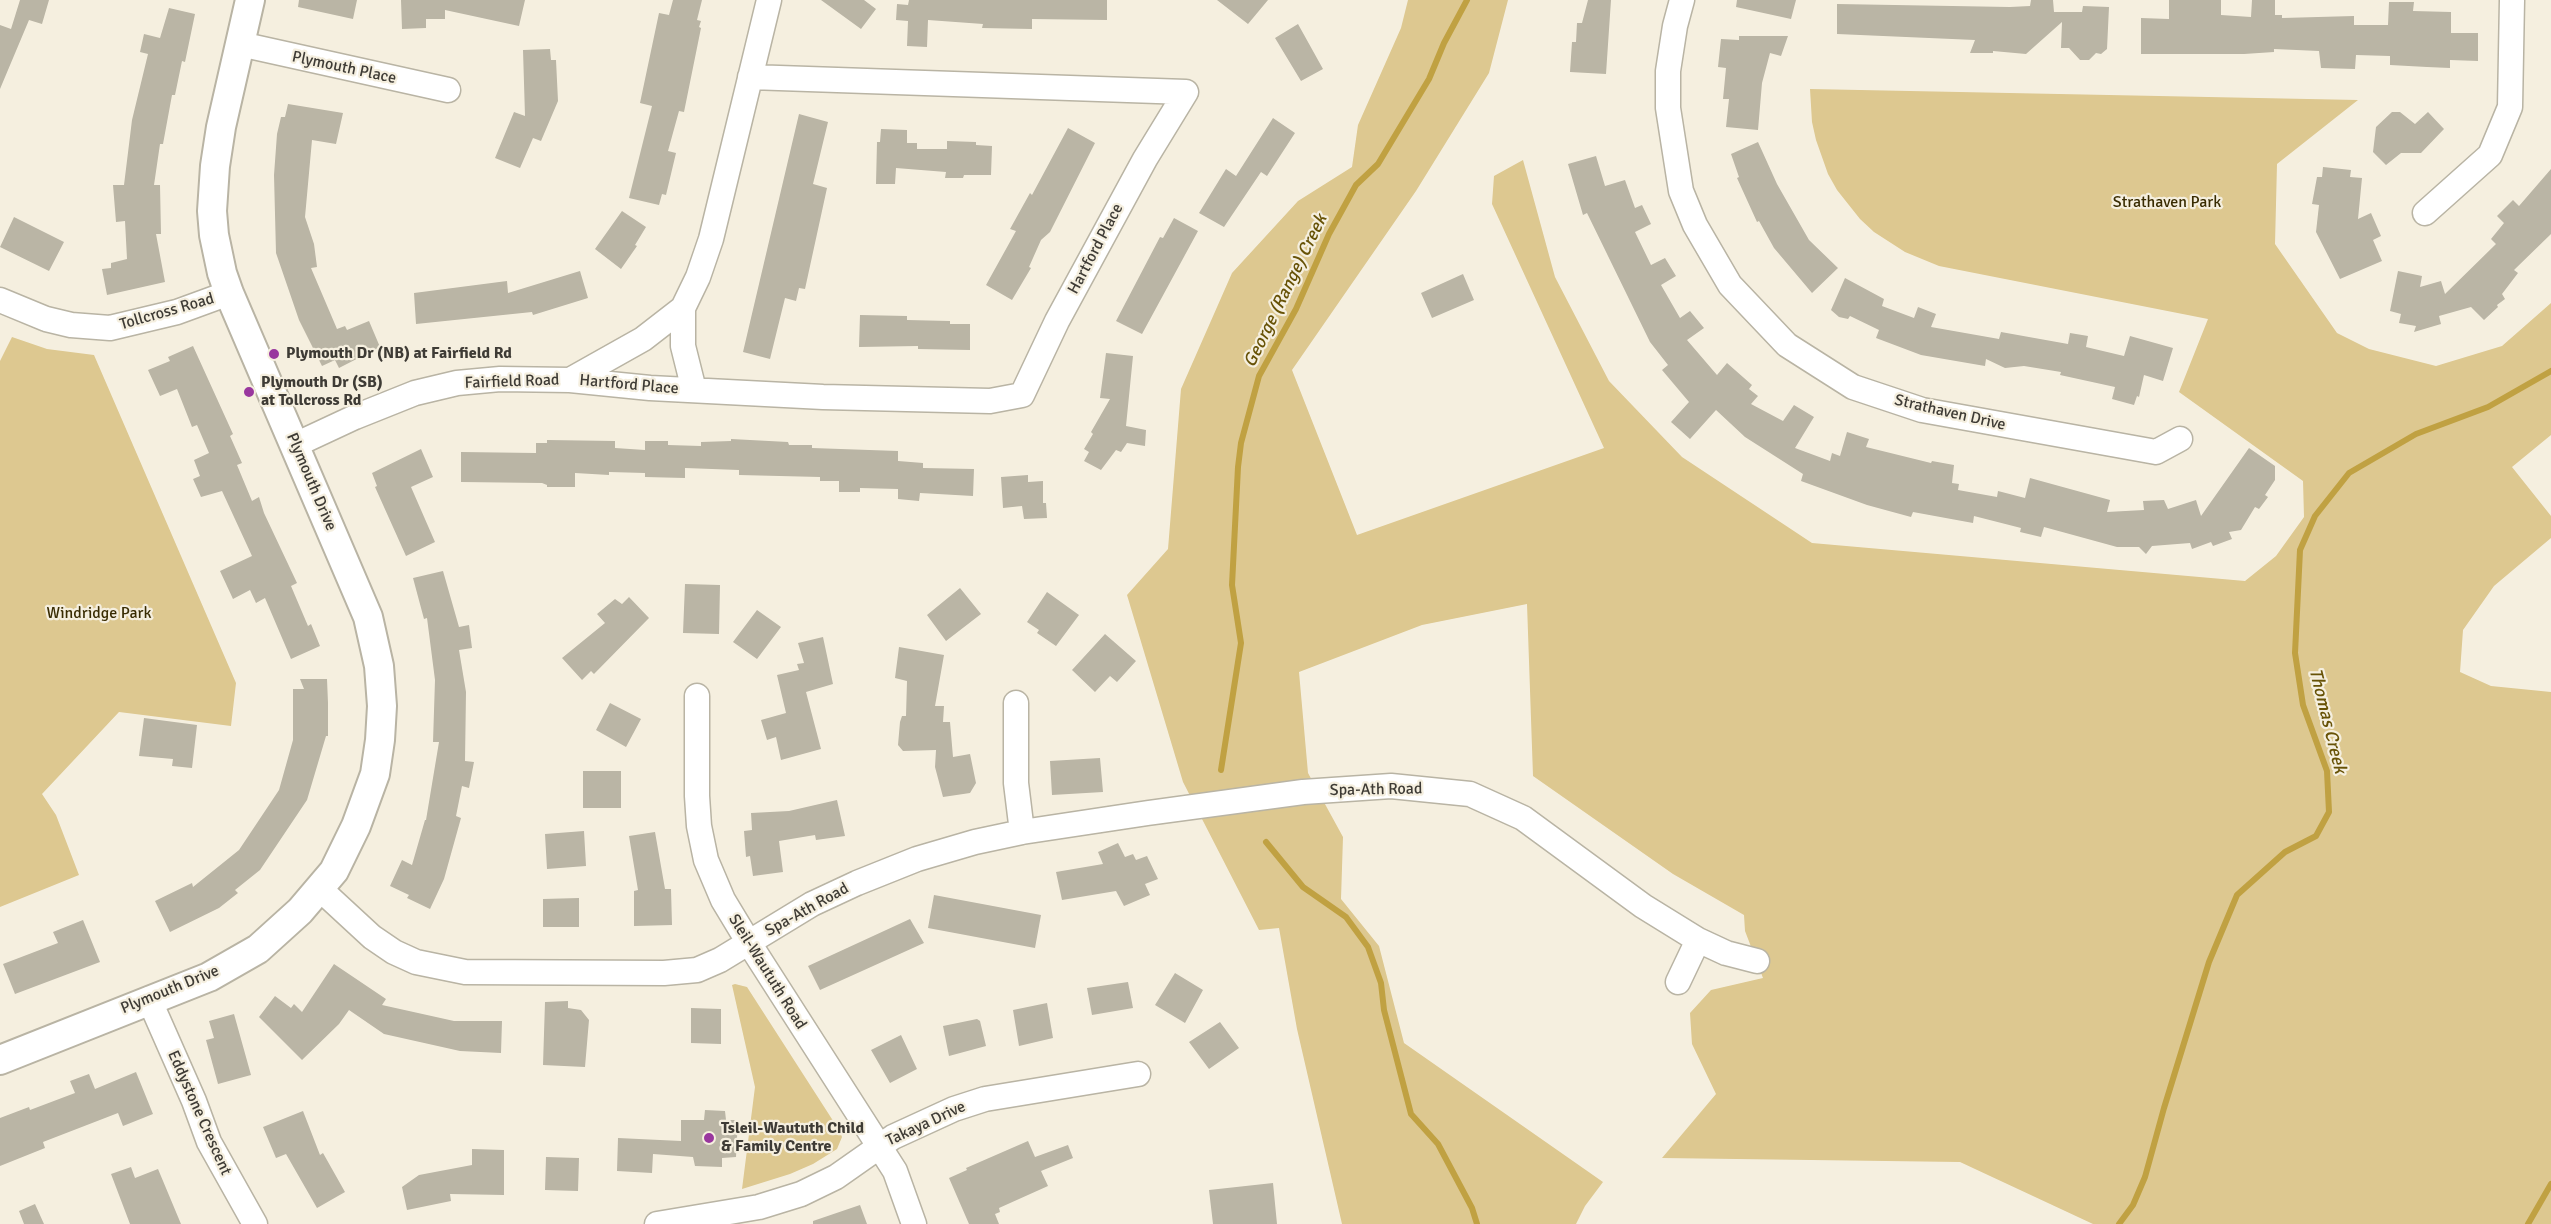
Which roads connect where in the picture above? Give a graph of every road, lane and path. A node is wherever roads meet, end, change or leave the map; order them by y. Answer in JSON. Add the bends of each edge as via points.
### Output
{"nodes":[{"id":1,"x":250,"y":0,"type":"edge"},
{"id":2,"x":769,"y":0,"type":"edge"},
{"id":3,"x":1682,"y":0,"type":"edge"},
{"id":4,"x":2512,"y":0,"type":"edge"},
{"id":5,"x":240,"y":44,"type":"junction"},
{"id":6,"x":750,"y":77,"type":"junction"},
{"id":7,"x":448,"y":90,"type":"dead end"},
{"id":8,"x":2425,"y":213,"type":"dead end"},
{"id":9,"x":229,"y":293,"type":"junction"},
{"id":10,"x":0,"y":300,"type":"edge"},
{"id":11,"x":683,"y":308,"type":"junction"},
{"id":12,"x":570,"y":380,"type":"junction"},
{"id":13,"x":694,"y":390,"type":"junction"},
{"id":14,"x":2180,"y":439,"type":"dead end"},
{"id":15,"x":295,"y":445,"type":"junction"},
{"id":16,"x":697,"y":696,"type":"dead end"},
{"id":17,"x":1016,"y":704,"type":"dead end"},
{"id":18,"x":1022,"y":832,"type":"junction"},
{"id":19,"x":320,"y":889,"type":"junction"},
{"id":20,"x":1698,"y":940,"type":"junction"},
{"id":21,"x":749,"y":943,"type":"junction"},
{"id":22,"x":1757,"y":962,"type":"dead end"},
{"id":23,"x":1678,"y":982,"type":"dead end"},
{"id":24,"x":149,"y":999,"type":"junction"},
{"id":25,"x":0,"y":1060,"type":"edge"},
{"id":26,"x":1138,"y":1074,"type":"dead end"},
{"id":27,"x":880,"y":1146,"type":"junction"},
{"id":28,"x":255,"y":1224,"type":"edge"},
{"id":29,"x":657,"y":1224,"type":"edge"},
{"id":30,"x":914,"y":1224,"type":"edge"}],
"edges":[{"from":1,"to":5,"type":"street","name":"Plymouth Drive"},
{"from":2,"to":6,"type":"street","name":"Fairfield Road"},
{"from":3,"to":14,"type":"street","name":"Strathaven Drive","via":[[1668,71],[1668,108],[1682,191],[1695,225],[1730,285],[1787,345],[1853,387],[1922,410],[2156,452]]},
{"from":4,"to":8,"type":"street","via":[[2510,107],[2490,155]]},
{"from":5,"to":7,"type":"street","name":"Plymouth Place"},
{"from":5,"to":9,"type":"street","name":"Plymouth Drive","via":[[213,190],[215,244]]},
{"from":6,"to":11,"type":"street","name":"Fairfield Road","via":[[711,239]]},
{"from":6,"to":13,"type":"street","name":"Hartford Place","via":[[1186,92],[1057,321],[1022,395],[990,400]]},
{"from":9,"to":10,"type":"street","name":"Tollcross Road","via":[[177,312],[110,328],[46,319]]},
{"from":9,"to":15,"type":"street","name":"Plymouth Drive"},
{"from":11,"to":12,"type":"street","name":"Fairfield Road","via":[[643,339]]},
{"from":11,"to":13,"type":"street","name":"Fairfield Road","via":[[683,346]]},
{"from":12,"to":13,"type":"street","name":"Hartford Place"},
{"from":12,"to":15,"type":"street","name":"Fairfield Road","via":[[457,383],[415,393]]},
{"from":15,"to":19,"type":"street","name":"Plymouth Drive","via":[[368,617],[379,666],[382,706],[380,740],[367,799],[345,853]]},
{"from":16,"to":21,"type":"street","name":"Sleil-Waututh Road","via":[[697,796],[706,860],[723,900]]},
{"from":17,"to":18,"type":"street","via":[[1016,783]]},
{"from":18,"to":20,"type":"street","name":"Spa-Ath Road","via":[[1303,792],[1391,786],[1470,794],[1523,818],[1643,906]]},
{"from":18,"to":21,"type":"street","name":"Spa-Ath Road","via":[[975,842],[877,875],[812,904]]},
{"from":19,"to":21,"type":"street","name":"Spa-Ath Road","via":[[394,952],[416,963],[465,972],[697,970]]},
{"from":19,"to":24,"type":"street","name":"Plymouth Drive","via":[[258,949],[209,977]]},
{"from":20,"to":22,"type":"street","name":"Spa-Ath Road"},
{"from":20,"to":23,"type":"street"},
{"from":21,"to":27,"type":"street","name":"Sleil-Waututh Road"},
{"from":24,"to":25,"type":"street","name":"Plymouth Drive"},
{"from":24,"to":28,"type":"street","name":"Eddystone Crescent","via":[[209,1142]]},
{"from":26,"to":27,"type":"street","name":"Takaya Drive","via":[[985,1099],[922,1122]]},
{"from":27,"to":29,"type":"street","name":"Takaya Drive","via":[[836,1177],[801,1194],[759,1207]]},
{"from":27,"to":30,"type":"street","name":"Sleil-Waututh Road","via":[[896,1171]]}]}
